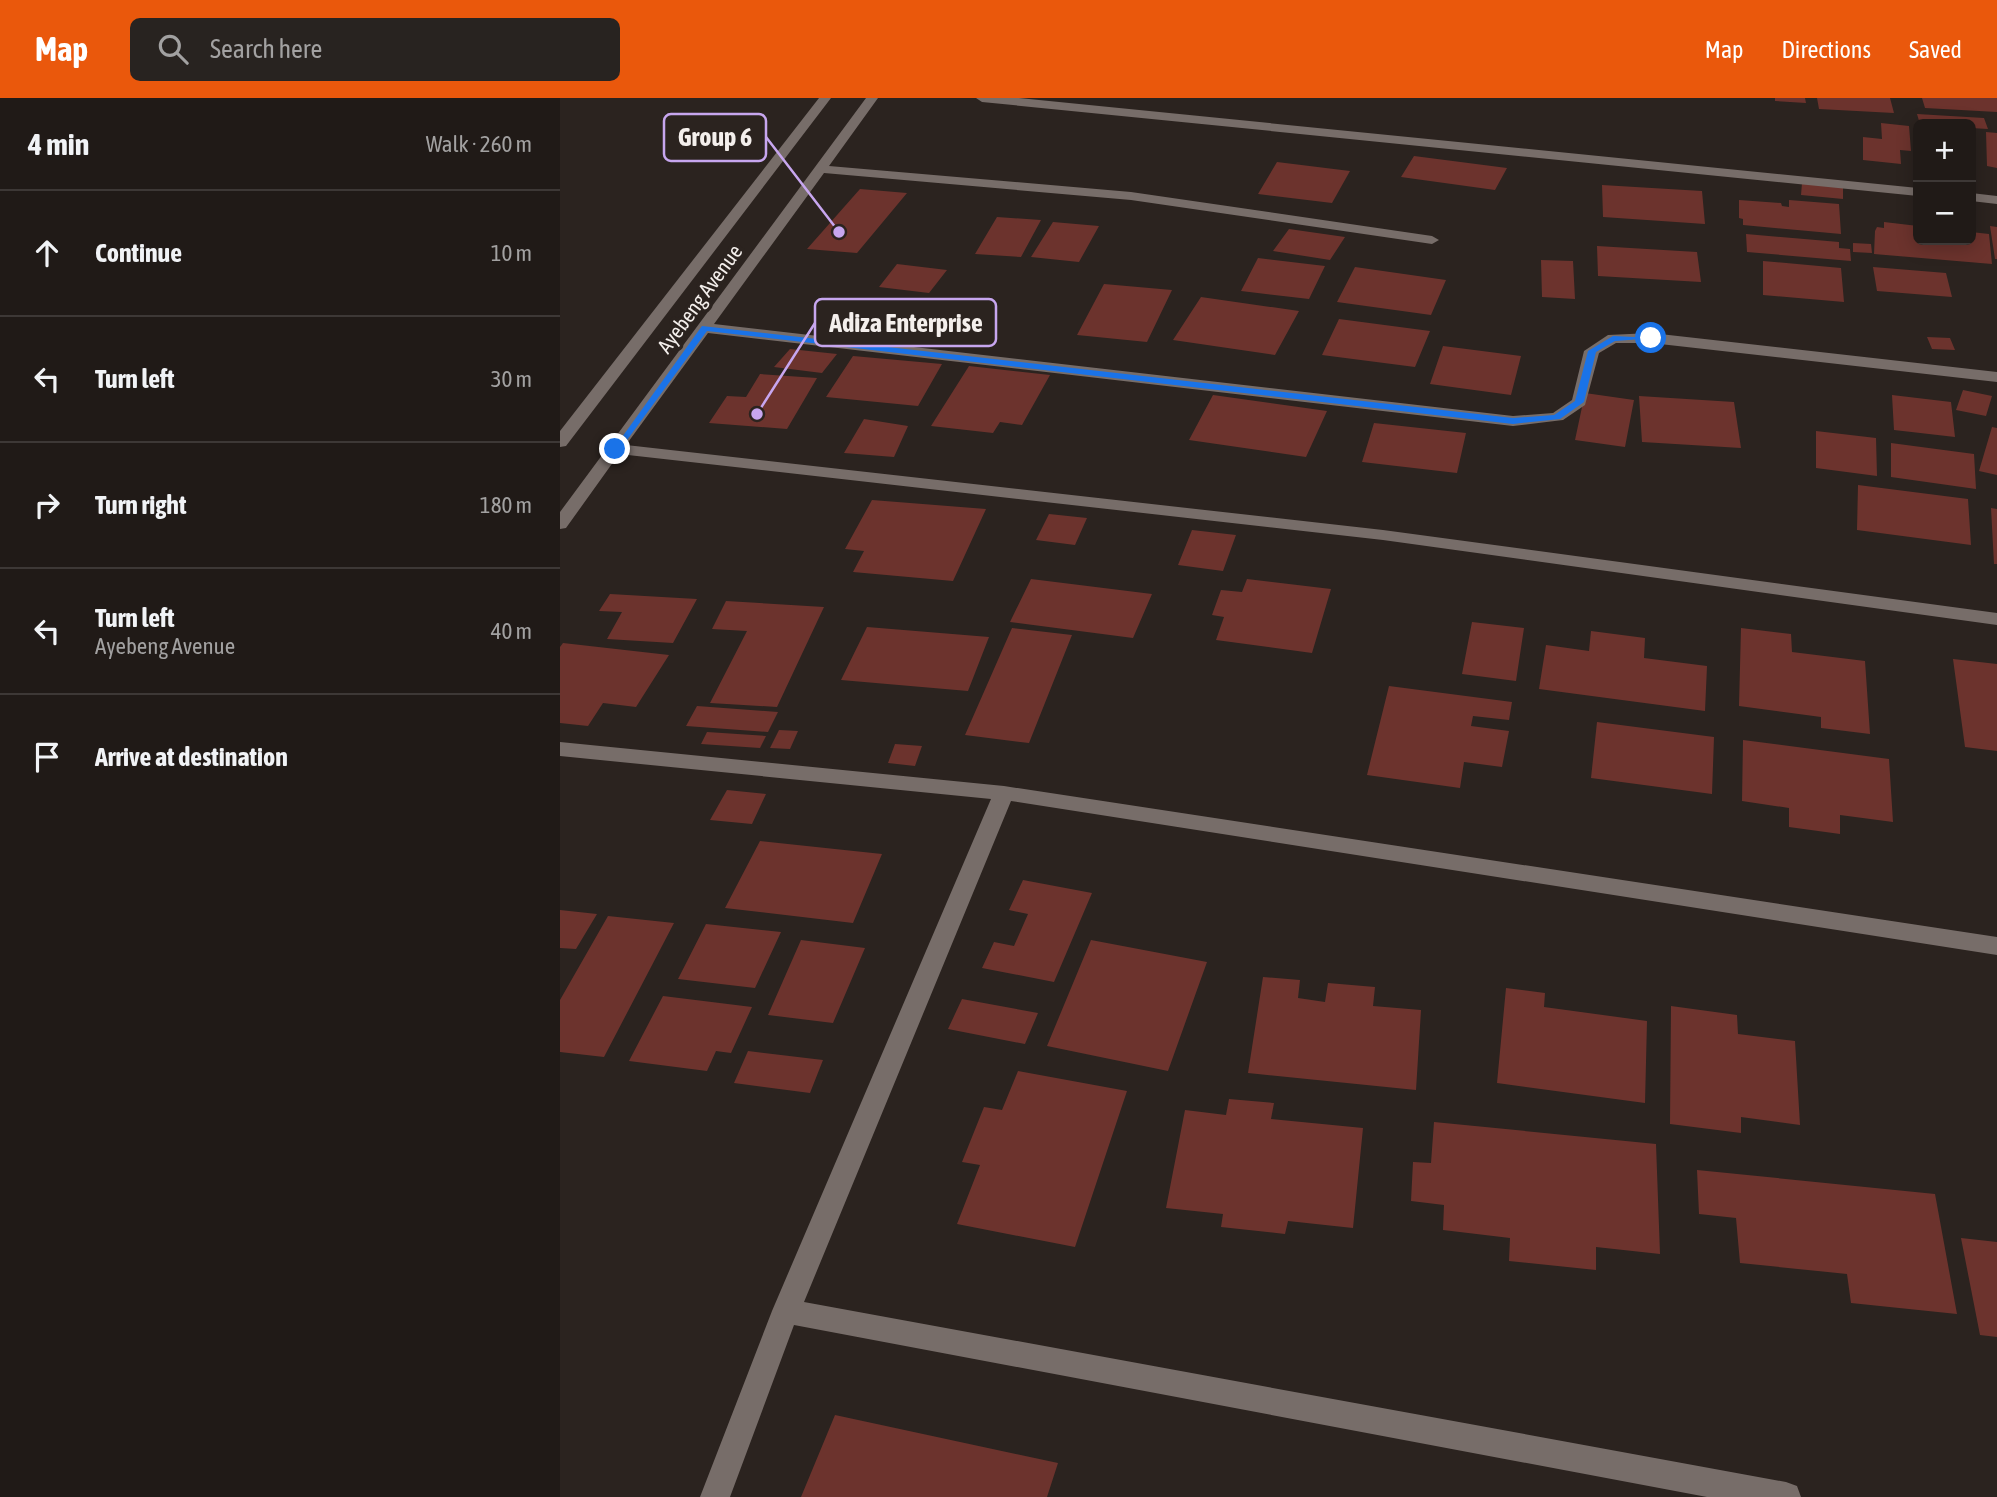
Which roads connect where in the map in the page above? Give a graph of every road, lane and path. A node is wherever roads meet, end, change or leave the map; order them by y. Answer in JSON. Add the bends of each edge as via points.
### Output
{"nodes":[{"id":1,"x":825,"y":98,"type":"edge"},
{"id":2,"x":872,"y":98,"type":"edge"},
{"id":3,"x":982,"y":98,"type":"edge"},
{"id":4,"x":820,"y":169,"type":"junction"},
{"id":5,"x":1913,"y":191,"type":"edge"},
{"id":6,"x":1976,"y":198,"type":"edge"},
{"id":7,"x":1997,"y":200,"type":"edge"},
{"id":8,"x":1432,"y":240,"type":"dead end"},
{"id":9,"x":705,"y":328,"type":"junction"},
{"id":10,"x":1997,"y":377,"type":"edge"},
{"id":11,"x":560,"y":442,"type":"edge"},
{"id":12,"x":615,"y":449,"type":"junction"},
{"id":13,"x":560,"y":524,"type":"edge"},
{"id":14,"x":1997,"y":619,"type":"edge"},
{"id":15,"x":560,"y":749,"type":"edge"},
{"id":16,"x":1004,"y":793,"type":"junction"},
{"id":17,"x":1997,"y":946,"type":"edge"},
{"id":18,"x":786,"y":1311,"type":"junction"},
{"id":19,"x":715,"y":1497,"type":"edge"},
{"id":20,"x":1786,"y":1497,"type":"edge"}],
"edges":[{"from":1,"to":11,"type":"street","name":"Ayebeng Avenue"},
{"from":2,"to":4,"type":"street","name":"Ayebeng Avenue"},
{"from":3,"to":5,"type":"street"},
{"from":4,"to":8,"type":"street","via":[[1131,196]]},
{"from":4,"to":9,"type":"street","name":"Ayebeng Avenue"},
{"from":6,"to":7,"type":"street"},
{"from":9,"to":10,"type":"street","via":[[1513,421],[1557,417],[1579,402],[1592,351],[1613,338],[1651,338]]},
{"from":9,"to":12,"type":"street","name":"Ayebeng Avenue"},
{"from":12,"to":13,"type":"street","name":"Ayebeng Avenue"},
{"from":12,"to":14,"type":"street","via":[[1384,535]]},
{"from":15,"to":16,"type":"street"},
{"from":16,"to":17,"type":"street"},
{"from":16,"to":18,"type":"street"},
{"from":18,"to":19,"type":"street"},
{"from":18,"to":20,"type":"street"}]}
